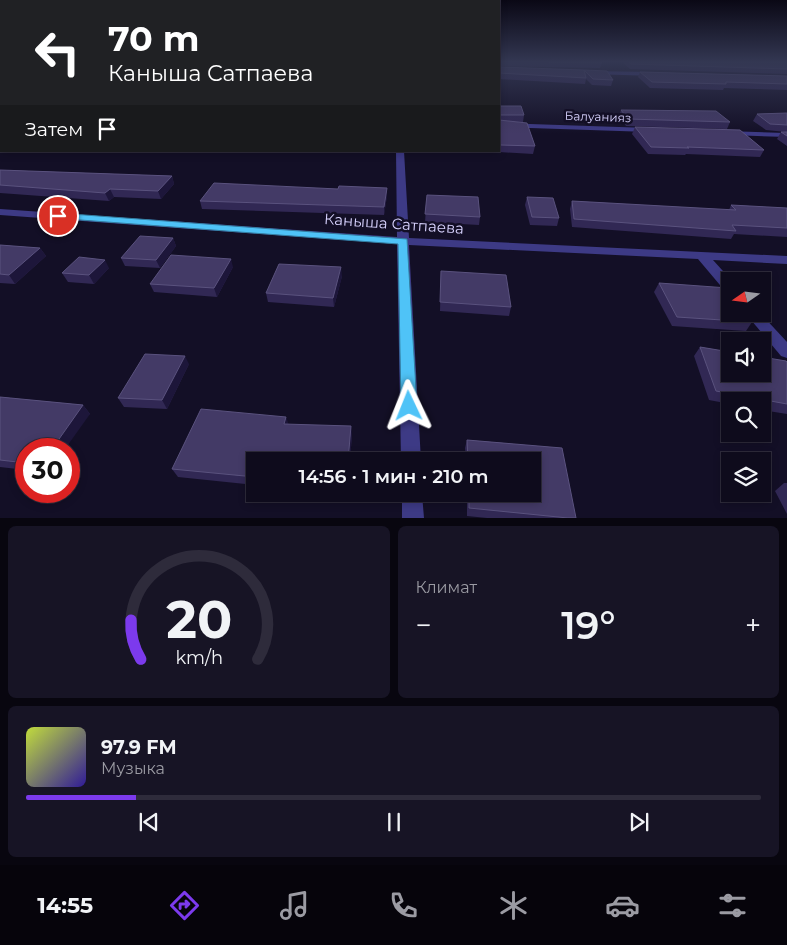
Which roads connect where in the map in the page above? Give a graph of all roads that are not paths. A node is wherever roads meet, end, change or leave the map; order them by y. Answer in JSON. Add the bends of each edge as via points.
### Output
{"nodes":[{"id":1,"x":500,"y":125,"type":"edge"},
{"id":2,"x":658,"y":131,"type":"edge"},
{"id":3,"x":717,"y":133,"type":"edge"},
{"id":4,"x":787,"y":135,"type":"edge"},
{"id":5,"x":400,"y":152,"type":"edge"},
{"id":6,"x":0,"y":212,"type":"edge"},
{"id":7,"x":404,"y":241,"type":"junction"},
{"id":8,"x":702,"y":256,"type":"junction"},
{"id":9,"x":787,"y":260,"type":"edge"},
{"id":10,"x":721,"y":278,"type":"edge"},
{"id":11,"x":760,"y":322,"type":"edge"},
{"id":12,"x":787,"y":352,"type":"edge"},
{"id":13,"x":411,"y":452,"type":"edge"},
{"id":14,"x":412,"y":502,"type":"edge"},
{"id":15,"x":413,"y":518,"type":"edge"}],
"edges":[{"from":1,"to":2,"type":"street","name":"Балуанияз"},
{"from":3,"to":4,"type":"street"},
{"from":5,"to":7,"type":"street"},
{"from":6,"to":7,"type":"street","name":"Каныша Сатпаева"},
{"from":7,"to":8,"type":"street","name":"Каныша Сатпаева"},
{"from":7,"to":13,"type":"street"},
{"from":8,"to":9,"type":"street","name":"Каныша Сатпаева"},
{"from":8,"to":10,"type":"street"},
{"from":11,"to":12,"type":"street"},
{"from":14,"to":15,"type":"street"}]}
